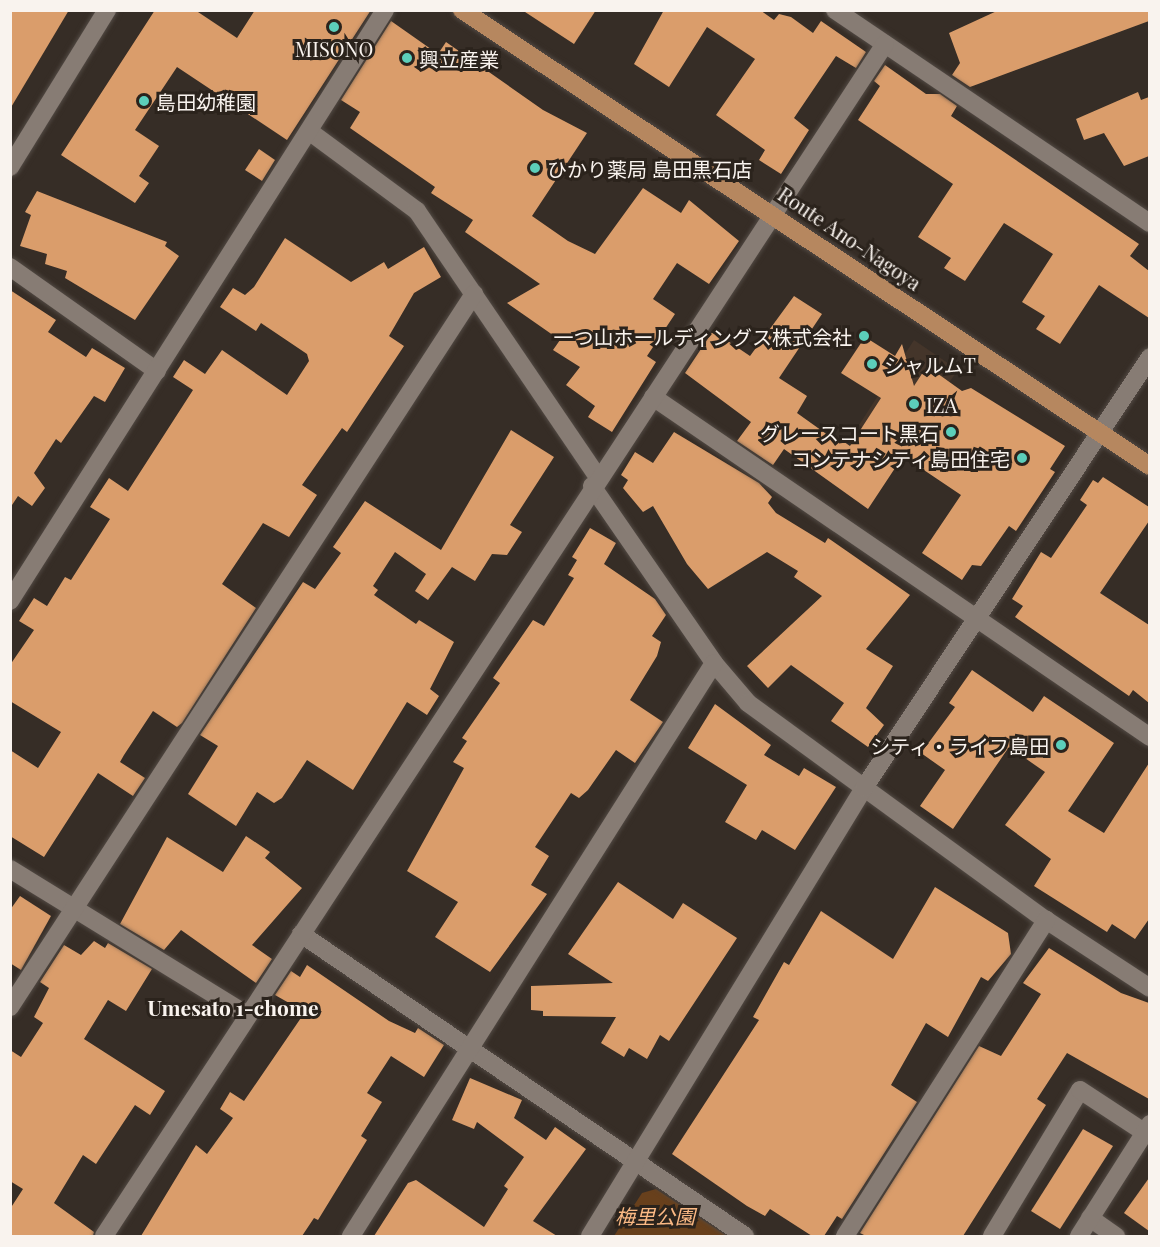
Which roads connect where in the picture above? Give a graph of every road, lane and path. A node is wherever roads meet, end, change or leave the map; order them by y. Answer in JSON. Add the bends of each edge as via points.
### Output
{"nodes":[{"id":1,"x":107,"y":10,"type":"edge"},
{"id":2,"x":385,"y":10,"type":"edge"},
{"id":3,"x":462,"y":10,"type":"edge"},
{"id":4,"x":835,"y":10,"type":"edge"},
{"id":5,"x":885,"y":44,"type":"junction"},
{"id":6,"x":309,"y":132,"type":"junction"},
{"id":7,"x":10,"y":167,"type":"edge"},
{"id":8,"x":773,"y":212,"type":"junction"},
{"id":9,"x":1149,"y":223,"type":"edge"},
{"id":10,"x":10,"y":267,"type":"edge"},
{"id":11,"x":474,"y":294,"type":"junction"},
{"id":12,"x":1149,"y":357,"type":"edge"},
{"id":13,"x":157,"y":371,"type":"junction"},
{"id":14,"x":653,"y":397,"type":"junction"},
{"id":15,"x":1101,"y":436,"type":"junction"},
{"id":16,"x":1149,"y":466,"type":"edge"},
{"id":17,"x":595,"y":481,"type":"junction"},
{"id":18,"x":10,"y":601,"type":"edge"},
{"id":19,"x":974,"y":618,"type":"junction"},
{"id":20,"x":714,"y":663,"type":"junction"},
{"id":21,"x":1149,"y":737,"type":"edge"},
{"id":22,"x":864,"y":788,"type":"junction"},
{"id":23,"x":10,"y":869,"type":"edge"},
{"id":24,"x":74,"y":910,"type":"junction"},
{"id":25,"x":1046,"y":920,"type":"junction"},
{"id":26,"x":301,"y":934,"type":"junction"},
{"id":27,"x":1149,"y":988,"type":"edge"},
{"id":28,"x":10,"y":1007,"type":"edge"},
{"id":29,"x":247,"y":1015,"type":"junction"},
{"id":30,"x":469,"y":1051,"type":"junction"},
{"id":31,"x":1147,"y":1128,"type":"edge"},
{"id":32,"x":634,"y":1165,"type":"junction"},
{"id":33,"x":1090,"y":1218,"type":"junction"},
{"id":34,"x":104,"y":1236,"type":"edge"},
{"id":35,"x":351,"y":1236,"type":"edge"},
{"id":36,"x":590,"y":1236,"type":"edge"},
{"id":37,"x":745,"y":1236,"type":"edge"},
{"id":38,"x":844,"y":1236,"type":"edge"},
{"id":39,"x":992,"y":1236,"type":"edge"},
{"id":40,"x":1079,"y":1236,"type":"edge"},
{"id":41,"x":1116,"y":1236,"type":"edge"}],
"edges":[{"from":1,"to":7,"type":"street"},
{"from":2,"to":6,"type":"street"},
{"from":3,"to":8,"type":"main road","name":"Route Ano-Nagoya"},
{"from":4,"to":5,"type":"street"},
{"from":5,"to":8,"type":"street"},
{"from":5,"to":9,"type":"street"},
{"from":6,"to":11,"type":"street","via":[[417,212]]},
{"from":6,"to":13,"type":"street"},
{"from":8,"to":14,"type":"street"},
{"from":8,"to":15,"type":"main road","name":"Route Ano-Nagoya"},
{"from":10,"to":13,"type":"street"},
{"from":11,"to":17,"type":"street"},
{"from":11,"to":24,"type":"street"},
{"from":12,"to":15,"type":"street"},
{"from":13,"to":18,"type":"street"},
{"from":14,"to":17,"type":"street"},
{"from":14,"to":19,"type":"street"},
{"from":15,"to":16,"type":"main road","name":"Route Ano-Nagoya"},
{"from":15,"to":19,"type":"street"},
{"from":17,"to":20,"type":"street"},
{"from":17,"to":26,"type":"street"},
{"from":19,"to":21,"type":"street"},
{"from":19,"to":22,"type":"street"},
{"from":20,"to":22,"type":"street","via":[[782,730]]},
{"from":20,"to":30,"type":"street"},
{"from":22,"to":25,"type":"street"},
{"from":22,"to":32,"type":"street"},
{"from":23,"to":24,"type":"street"},
{"from":24,"to":28,"type":"street"},
{"from":24,"to":29,"type":"street"},
{"from":25,"to":27,"type":"street"},
{"from":25,"to":38,"type":"street"},
{"from":26,"to":29,"type":"street"},
{"from":26,"to":30,"type":"street"},
{"from":29,"to":34,"type":"street"},
{"from":30,"to":32,"type":"street"},
{"from":30,"to":35,"type":"street"},
{"from":31,"to":33,"type":"street"},
{"from":31,"to":39,"type":"street","via":[[1080,1090]]},
{"from":32,"to":36,"type":"street"},
{"from":32,"to":37,"type":"street"},
{"from":33,"to":40,"type":"street"},
{"from":33,"to":41,"type":"street"}]}
